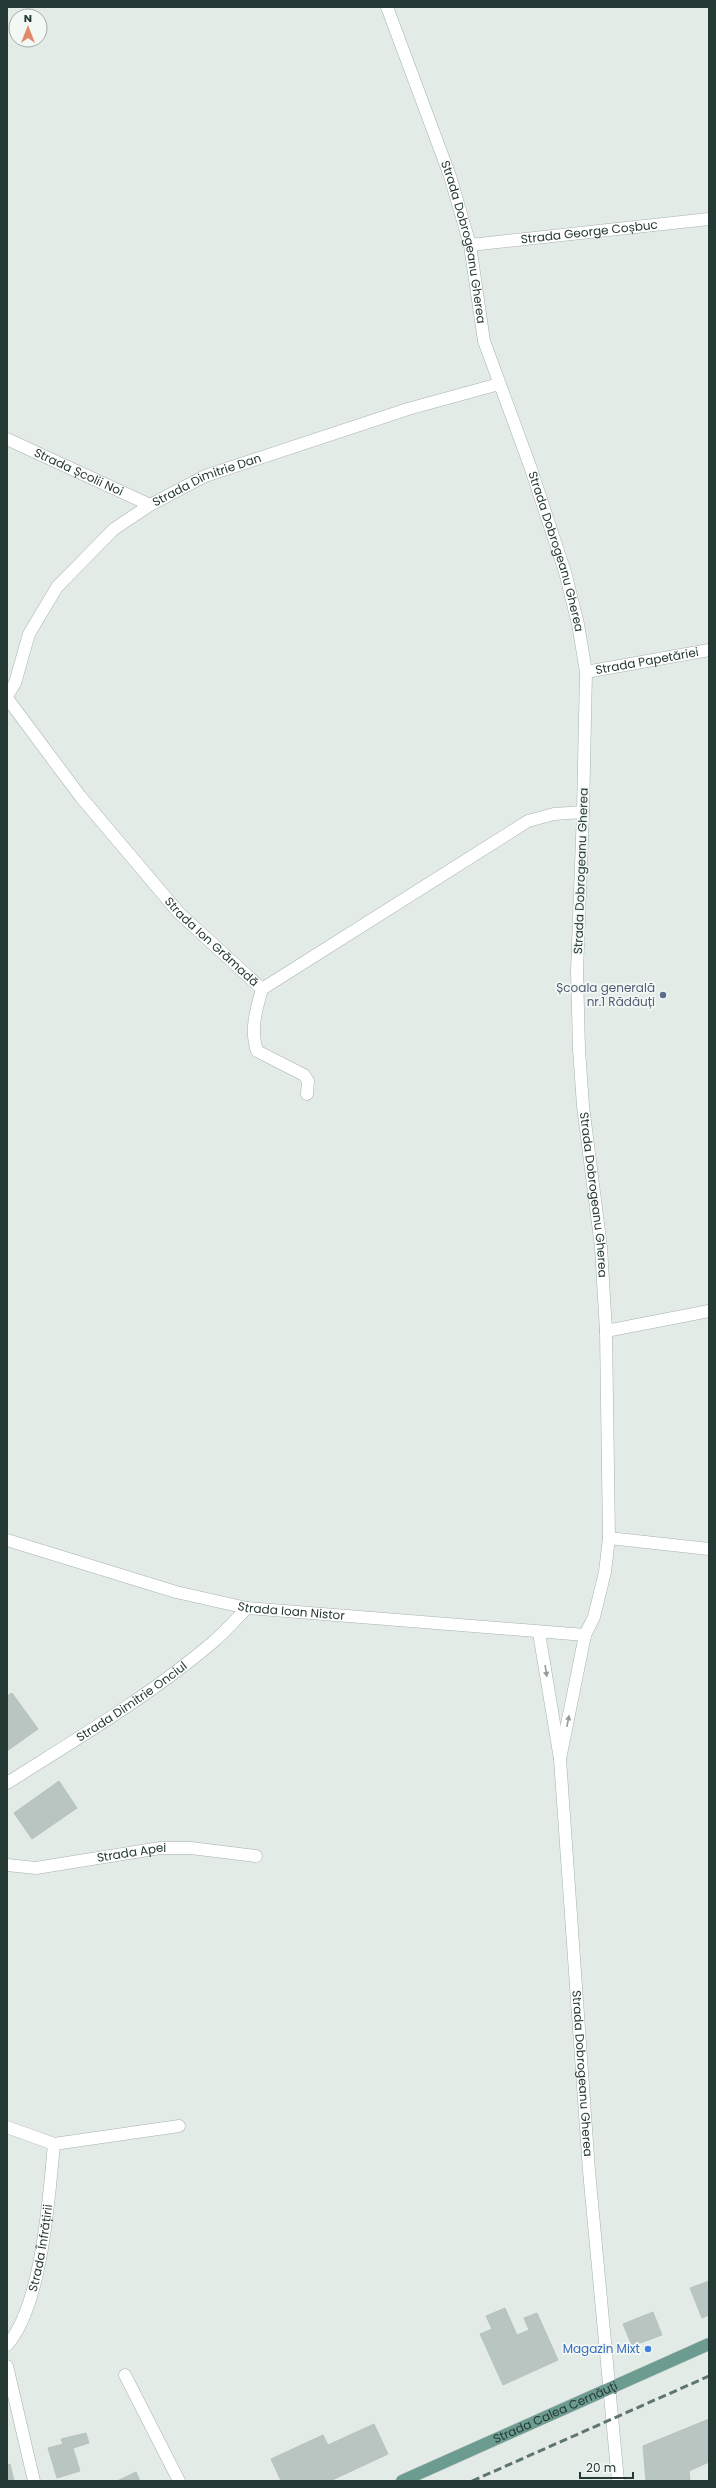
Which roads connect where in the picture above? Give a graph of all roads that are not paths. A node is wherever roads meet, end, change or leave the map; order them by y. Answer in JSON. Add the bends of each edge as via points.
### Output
{"nodes":[{"id":1,"x":387,"y":7,"type":"edge"},
{"id":2,"x":709,"y":219,"type":"edge"},
{"id":3,"x":470,"y":245,"type":"junction"},
{"id":4,"x":499,"y":384,"type":"junction"},
{"id":5,"x":7,"y":439,"type":"edge"},
{"id":6,"x":150,"y":505,"type":"junction"},
{"id":7,"x":709,"y":650,"type":"edge"},
{"id":8,"x":586,"y":672,"type":"junction"},
{"id":9,"x":11,"y":681,"type":"edge"},
{"id":10,"x":7,"y":697,"type":"edge"},
{"id":11,"x":583,"y":812,"type":"junction"},
{"id":12,"x":262,"y":989,"type":"junction"},
{"id":13,"x":307,"y":1094,"type":"dead end"},
{"id":14,"x":709,"y":1312,"type":"edge"},
{"id":15,"x":606,"y":1332,"type":"junction"},
{"id":16,"x":609,"y":1538,"type":"junction"},
{"id":17,"x":7,"y":1540,"type":"edge"},
{"id":18,"x":709,"y":1549,"type":"edge"},
{"id":19,"x":248,"y":1608,"type":"junction"},
{"id":20,"x":539,"y":1633,"type":"junction"},
{"id":21,"x":585,"y":1636,"type":"junction"},
{"id":22,"x":560,"y":1759,"type":"junction"},
{"id":23,"x":7,"y":1783,"type":"edge"},
{"id":24,"x":256,"y":1856,"type":"dead end"},
{"id":25,"x":7,"y":1865,"type":"edge"},
{"id":26,"x":179,"y":2126,"type":"dead end"},
{"id":27,"x":7,"y":2127,"type":"edge"},
{"id":28,"x":54,"y":2144,"type":"junction"},
{"id":29,"x":709,"y":2344,"type":"edge"},
{"id":30,"x":7,"y":2345,"type":"edge"},
{"id":31,"x":7,"y":2366,"type":"edge"},
{"id":32,"x":125,"y":2375,"type":"dead end"},
{"id":33,"x":609,"y":2388,"type":"junction"},
{"id":34,"x":34,"y":2481,"type":"edge"},
{"id":35,"x":179,"y":2481,"type":"edge"},
{"id":36,"x":402,"y":2481,"type":"edge"},
{"id":37,"x":618,"y":2481,"type":"edge"}],
"edges":[{"from":1,"to":3,"type":"street","name":"Strada Dobrogeanu Gherea","via":[[450,176]]},
{"from":2,"to":3,"type":"street","name":"Strada George Coșbuc"},
{"from":3,"to":4,"type":"street","name":"Strada Dobrogeanu Gherea","via":[[484,341]]},
{"from":4,"to":6,"type":"street","name":"Strada Dimitrie Dan","via":[[408,409],[205,476]]},
{"from":4,"to":8,"type":"street","name":"Strada Dobrogeanu Gherea","via":[[565,572],[578,624]]},
{"from":5,"to":6,"type":"street","name":"Strada Școlii Noi"},
{"from":6,"to":9,"type":"street","name":"Strada Dimitrie Dan","via":[[114,529],[58,587],[29,634]]},
{"from":7,"to":8,"type":"street","name":"Strada Papetăriei"},
{"from":8,"to":11,"type":"street","name":"Strada Dobrogeanu Gherea"},
{"from":9,"to":10,"type":"street","name":"Strada Dimitrie Dan"},
{"from":10,"to":12,"type":"street","name":"Strada Ion Grămadă","via":[[80,796],[179,914]]},
{"from":11,"to":12,"type":"street","name":"Strada Ion Grămadă","via":[[554,814],[522,824]]},
{"from":11,"to":15,"type":"street","name":"Strada Dobrogeanu Gherea","via":[[577,971],[579,1049],[583,1106],[601,1247]]},
{"from":12,"to":13,"type":"street","via":[[254,1020],[254,1041],[257,1051],[304,1075],[308,1082]]},
{"from":14,"to":15,"type":"street"},
{"from":15,"to":16,"type":"street","name":"Strada Dobrogeanu Gherea"},
{"from":16,"to":18,"type":"street"},
{"from":16,"to":21,"type":"street","name":"Strada Dobrogeanu Gherea","via":[[605,1572],[594,1617]]},
{"from":17,"to":19,"type":"street","name":"Strada Ioan Nistor","via":[[176,1592]]},
{"from":19,"to":20,"type":"street","name":"Strada Ioan Nistor"},
{"from":19,"to":23,"type":"street","name":"Strada Dimitrie Onciul","via":[[213,1642],[107,1720]]},
{"from":20,"to":21,"type":"street","name":"Strada Ioan Nistor"},
{"from":20,"to":22,"type":"street","name":"Strada Dobrogeanu Gherea","one_way":true},
{"from":22,"to":21,"type":"street","name":"Strada Dobrogeanu Gherea","one_way":true},
{"from":22,"to":33,"type":"street","name":"Strada Dobrogeanu Gherea","via":[[589,2171]]},
{"from":24,"to":25,"type":"street","name":"Strada Apei","via":[[191,1848],[160,1848],[36,1868]]},
{"from":26,"to":28,"type":"street"},
{"from":27,"to":28,"type":"street"},
{"from":28,"to":30,"type":"street","name":"Strada Înfrățirii","via":[[38,2263],[24,2317],[15,2336]]},
{"from":29,"to":33,"type":"main road","name":"Strada Calea Cernăuţi"},
{"from":31,"to":34,"type":"street"},
{"from":32,"to":35,"type":"street"},
{"from":33,"to":36,"type":"main road","name":"Strada Calea Cernăuţi"},
{"from":33,"to":37,"type":"street","name":"Strada Dobrogeanu Gherea"}]}
